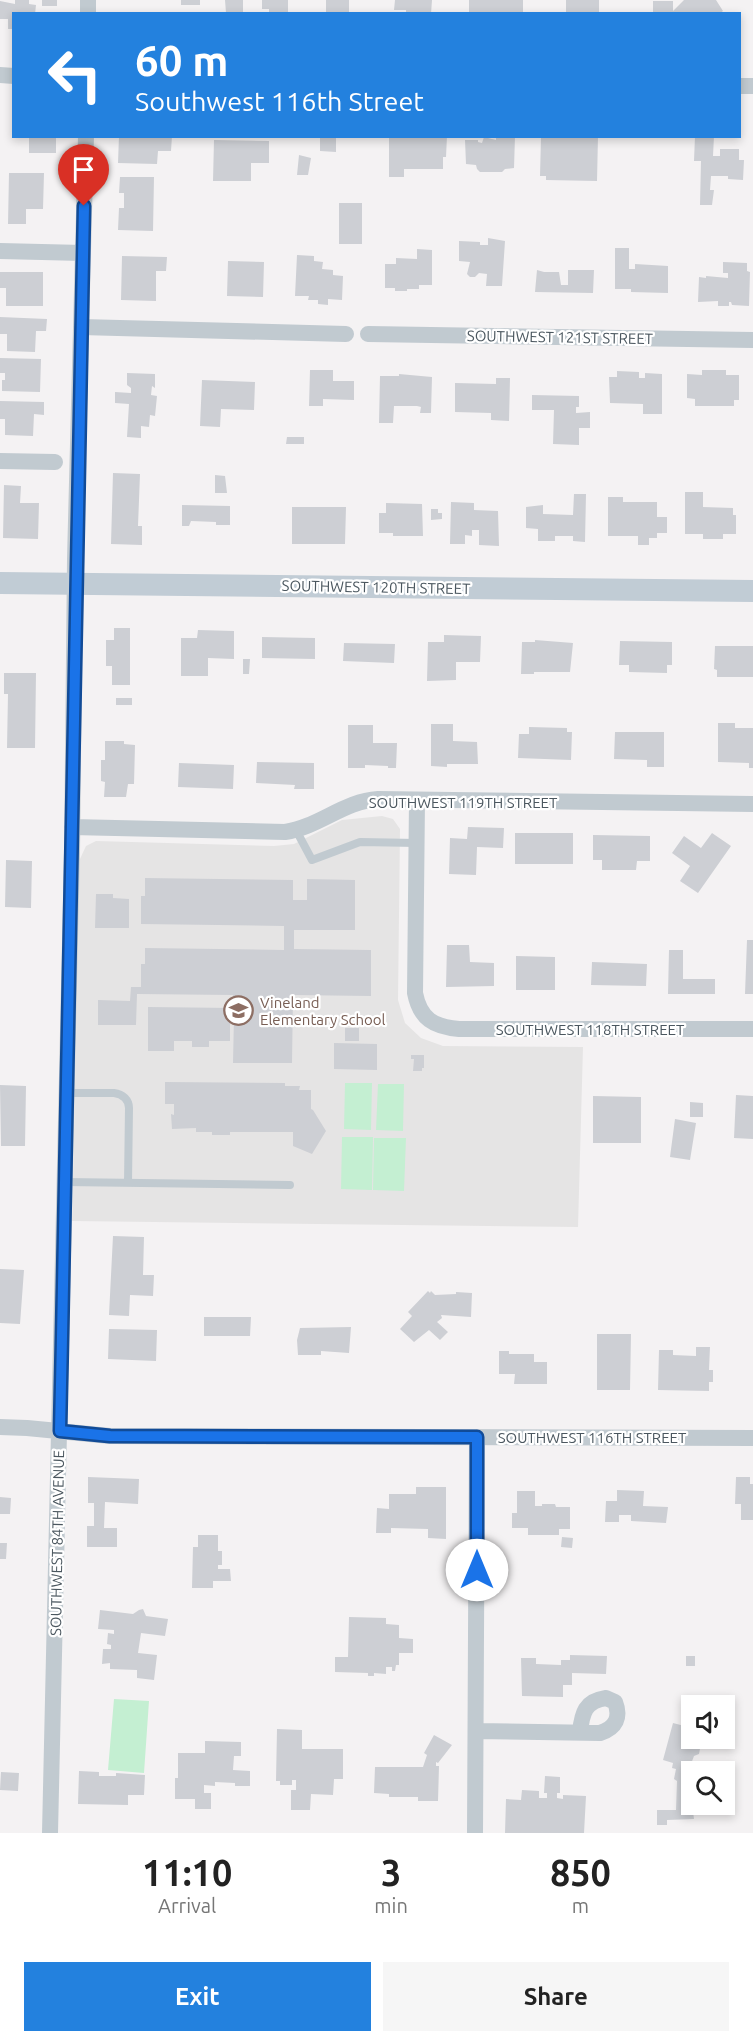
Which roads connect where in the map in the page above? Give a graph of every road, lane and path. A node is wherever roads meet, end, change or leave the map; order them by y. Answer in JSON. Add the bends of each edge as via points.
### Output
{"nodes":[{"id":1,"x":86,"y":138,"type":"edge"},
{"id":2,"x":0,"y":251,"type":"edge"},
{"id":3,"x":83,"y":253,"type":"junction"},
{"id":4,"x":81,"y":327,"type":"junction"},
{"id":5,"x":346,"y":334,"type":"dead end"},
{"id":6,"x":368,"y":334,"type":"dead end"},
{"id":7,"x":753,"y":340,"type":"edge"},
{"id":8,"x":0,"y":461,"type":"edge"},
{"id":9,"x":55,"y":462,"type":"dead end"},
{"id":10,"x":0,"y":583,"type":"edge"},
{"id":11,"x":75,"y":584,"type":"junction"},
{"id":12,"x":753,"y":591,"type":"edge"},
{"id":13,"x":417,"y":800,"type":"junction"},
{"id":14,"x":753,"y":804,"type":"edge"},
{"id":15,"x":72,"y":827,"type":"junction"},
{"id":16,"x":296,"y":830,"type":"junction"},
{"id":17,"x":417,"y":843,"type":"junction"},
{"id":18,"x":753,"y":1029,"type":"edge"},
{"id":19,"x":67,"y":1093,"type":"junction"},
{"id":20,"x":65,"y":1182,"type":"junction"},
{"id":21,"x":128,"y":1183,"type":"junction"},
{"id":22,"x":290,"y":1185,"type":"dead end"},
{"id":23,"x":0,"y":1428,"type":"edge"},
{"id":24,"x":60,"y":1431,"type":"junction"},
{"id":25,"x":477,"y":1437,"type":"junction"},
{"id":26,"x":753,"y":1438,"type":"edge"},
{"id":27,"x":476,"y":1731,"type":"junction"},
{"id":28,"x":580,"y":1732,"type":"dead end"},
{"id":29,"x":50,"y":1833,"type":"edge"},
{"id":30,"x":475,"y":1833,"type":"edge"}],
"edges":[{"from":1,"to":3,"type":"street","name":"SOUTHWEST 84TH AVENUE"},
{"from":2,"to":3,"type":"street"},
{"from":3,"to":4,"type":"street","name":"SOUTHWEST 84TH AVENUE"},
{"from":4,"to":5,"type":"street"},
{"from":4,"to":11,"type":"street","name":"SOUTHWEST 84TH AVENUE"},
{"from":6,"to":7,"type":"street","name":"SOUTHWEST 121ST STREET"},
{"from":8,"to":9,"type":"street"},
{"from":10,"to":11,"type":"street","name":"SOUTHWEST 120TH STREET"},
{"from":11,"to":12,"type":"street","name":"SOUTHWEST 120TH STREET"},
{"from":11,"to":15,"type":"street","name":"SOUTHWEST 84TH AVENUE"},
{"from":13,"to":14,"type":"street","name":"SOUTHWEST 119TH STREET"},
{"from":13,"to":16,"type":"street","name":"SOUTHWEST 119TH STREET","via":[[366,800]]},
{"from":13,"to":17,"type":"street"},
{"from":15,"to":16,"type":"street","name":"SOUTHWEST 119TH STREET"},
{"from":15,"to":19,"type":"street","name":"SOUTHWEST 84TH AVENUE"},
{"from":16,"to":17,"type":"lane","via":[[312,860],[360,842]]},
{"from":17,"to":18,"type":"street","name":"SOUTHWEST 118TH STREET","via":[[415,993],[428,1020],[441,1027],[459,1029]]},
{"from":19,"to":20,"type":"street","name":"SOUTHWEST 84TH AVENUE"},
{"from":19,"to":21,"type":"lane","via":[[118,1093],[127,1100]]},
{"from":20,"to":21,"type":"lane"},
{"from":20,"to":24,"type":"street","name":"SOUTHWEST 84TH AVENUE"},
{"from":21,"to":22,"type":"lane"},
{"from":23,"to":24,"type":"street","name":"SOUTHWEST 116TH STREET"},
{"from":24,"to":25,"type":"street","name":"SOUTHWEST 116TH STREET","via":[[110,1436]]},
{"from":24,"to":29,"type":"street","name":"SOUTHWEST 84TH AVENUE"},
{"from":25,"to":26,"type":"street","name":"SOUTHWEST 116TH STREET"},
{"from":25,"to":27,"type":"street"},
{"from":27,"to":28,"type":"street"},
{"from":27,"to":30,"type":"street"}]}
